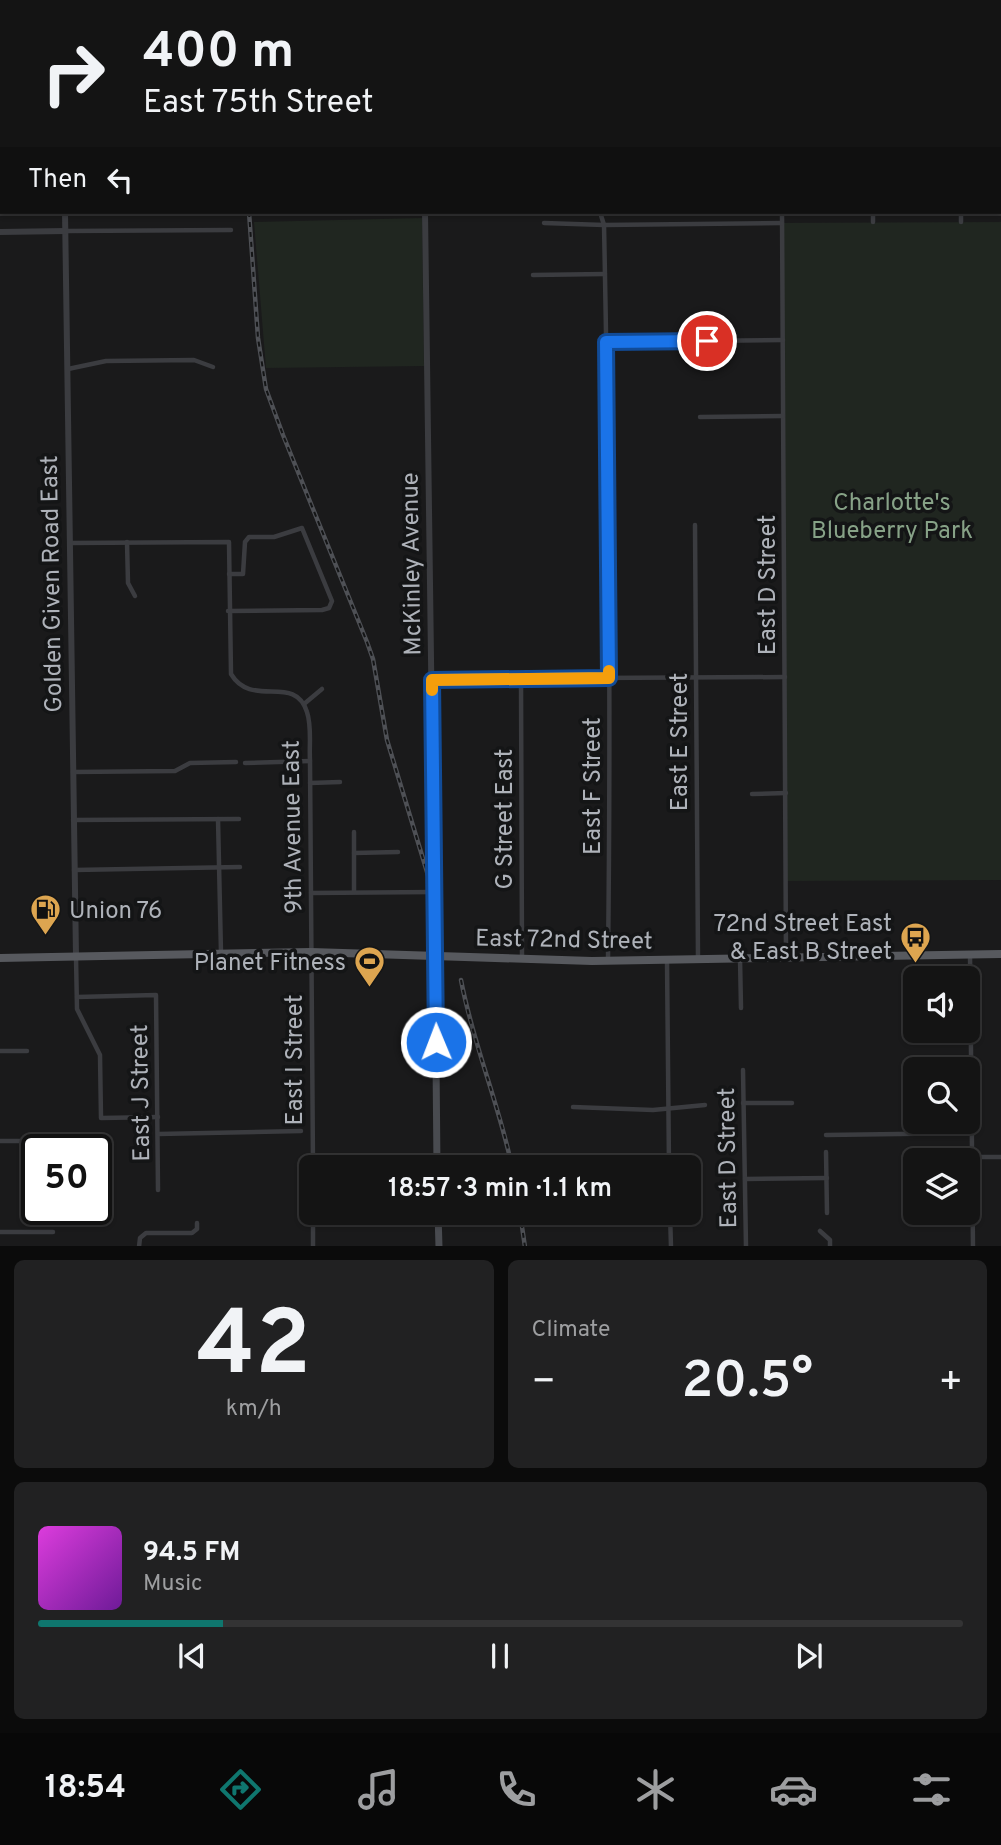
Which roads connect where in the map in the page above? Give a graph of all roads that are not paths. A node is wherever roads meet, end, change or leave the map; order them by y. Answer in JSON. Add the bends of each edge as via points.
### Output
{"nodes":[{"id":1,"x":65,"y":214,"type":"edge"},
{"id":2,"x":425,"y":214,"type":"edge"},
{"id":3,"x":601,"y":214,"type":"edge"},
{"id":4,"x":782,"y":214,"type":"edge"},
{"id":5,"x":873,"y":214,"type":"edge"},
{"id":6,"x":961,"y":214,"type":"edge"},
{"id":7,"x":873,"y":222,"type":"dead end"},
{"id":8,"x":961,"y":222,"type":"dead end"},
{"id":9,"x":544,"y":223,"type":"dead end"},
{"id":10,"x":782,"y":223,"type":"junction"},
{"id":11,"x":604,"y":225,"type":"junction"},
{"id":12,"x":232,"y":230,"type":"dead end"},
{"id":13,"x":66,"y":231,"type":"junction"},
{"id":14,"x":0,"y":232,"type":"edge"},
{"id":15,"x":605,"y":274,"type":"junction"},
{"id":16,"x":533,"y":275,"type":"dead end"},
{"id":17,"x":783,"y":340,"type":"junction"},
{"id":18,"x":606,"y":342,"type":"junction"},
{"id":19,"x":213,"y":368,"type":"dead end"},
{"id":20,"x":68,"y":369,"type":"junction"},
{"id":21,"x":783,"y":416,"type":"junction"},
{"id":22,"x":700,"y":417,"type":"dead end"},
{"id":23,"x":695,"y":525,"type":"dead end"},
{"id":24,"x":70,"y":542,"type":"junction"},
{"id":25,"x":127,"y":542,"type":"junction"},
{"id":26,"x":229,"y":573,"type":"junction"},
{"id":27,"x":135,"y":596,"type":"dead end"},
{"id":28,"x":229,"y":611,"type":"junction"},
{"id":29,"x":785,"y":677,"type":"junction"},
{"id":30,"x":609,"y":678,"type":"junction"},
{"id":31,"x":696,"y":678,"type":"junction"},
{"id":32,"x":521,"y":679,"type":"junction"},
{"id":33,"x":432,"y":680,"type":"junction"},
{"id":34,"x":322,"y":689,"type":"dead end"},
{"id":35,"x":304,"y":704,"type":"junction"},
{"id":36,"x":310,"y":761,"type":"junction"},
{"id":37,"x":236,"y":762,"type":"dead end"},
{"id":38,"x":245,"y":763,"type":"dead end"},
{"id":39,"x":72,"y":772,"type":"junction"},
{"id":40,"x":340,"y":782,"type":"dead end"},
{"id":41,"x":310,"y":783,"type":"junction"},
{"id":42,"x":786,"y":793,"type":"junction"},
{"id":43,"x":752,"y":794,"type":"dead end"},
{"id":44,"x":239,"y":818,"type":"dead end"},
{"id":45,"x":218,"y":819,"type":"junction"},
{"id":46,"x":73,"y":820,"type":"junction"},
{"id":47,"x":354,"y":832,"type":"dead end"},
{"id":48,"x":398,"y":852,"type":"dead end"},
{"id":49,"x":353,"y":853,"type":"junction"},
{"id":50,"x":240,"y":867,"type":"dead end"},
{"id":51,"x":219,"y":868,"type":"junction"},
{"id":52,"x":74,"y":870,"type":"junction"},
{"id":53,"x":354,"y":892,"type":"junction"},
{"id":54,"x":434,"y":892,"type":"junction"},
{"id":55,"x":311,"y":893,"type":"junction"},
{"id":56,"x":311,"y":952,"type":"junction"},
{"id":57,"x":221,"y":954,"type":"junction"},
{"id":58,"x":970,"y":954,"type":"junction"},
{"id":59,"x":1001,"y":954,"type":"edge"},
{"id":60,"x":435,"y":955,"type":"junction"},
{"id":61,"x":76,"y":956,"type":"junction"},
{"id":62,"x":0,"y":958,"type":"edge"},
{"id":63,"x":740,"y":958,"type":"junction"},
{"id":64,"x":786,"y":958,"type":"junction"},
{"id":65,"x":522,"y":959,"type":"junction"},
{"id":66,"x":698,"y":959,"type":"junction"},
{"id":67,"x":667,"y":960,"type":"junction"},
{"id":68,"x":608,"y":961,"type":"junction"},
{"id":69,"x":77,"y":997,"type":"junction"},
{"id":70,"x":741,"y":1009,"type":"dead end"},
{"id":71,"x":0,"y":1051,"type":"edge"},
{"id":72,"x":27,"y":1051,"type":"dead end"},
{"id":73,"x":971,"y":1057,"type":"edge"},
{"id":74,"x":743,"y":1070,"type":"dead end"},
{"id":75,"x":743,"y":1103,"type":"junction"},
{"id":76,"x":792,"y":1103,"type":"dead end"},
{"id":77,"x":705,"y":1105,"type":"dead end"},
{"id":78,"x":573,"y":1107,"type":"dead end"},
{"id":79,"x":668,"y":1108,"type":"junction"},
{"id":80,"x":158,"y":1117,"type":"junction"},
{"id":81,"x":301,"y":1131,"type":"dead end"},
{"id":82,"x":158,"y":1134,"type":"junction"},
{"id":83,"x":903,"y":1134,"type":"edge"},
{"id":84,"x":826,"y":1135,"type":"dead end"},
{"id":85,"x":0,"y":1141,"type":"edge"},
{"id":86,"x":21,"y":1141,"type":"edge"},
{"id":87,"x":826,"y":1152,"type":"dead end"},
{"id":88,"x":313,"y":1155,"type":"edge"},
{"id":89,"x":437,"y":1155,"type":"edge"},
{"id":90,"x":669,"y":1155,"type":"edge"},
{"id":91,"x":980,"y":1157,"type":"edge"},
{"id":92,"x":1001,"y":1157,"type":"edge"},
{"id":93,"x":827,"y":1178,"type":"junction"},
{"id":94,"x":745,"y":1179,"type":"junction"},
{"id":95,"x":158,"y":1190,"type":"dead end"},
{"id":96,"x":827,"y":1213,"type":"dead end"},
{"id":97,"x":197,"y":1223,"type":"dead end"},
{"id":98,"x":313,"y":1225,"type":"edge"},
{"id":99,"x":438,"y":1225,"type":"edge"},
{"id":100,"x":670,"y":1225,"type":"edge"},
{"id":101,"x":973,"y":1225,"type":"edge"},
{"id":102,"x":820,"y":1231,"type":"dead end"},
{"id":103,"x":0,"y":1232,"type":"edge"},
{"id":104,"x":53,"y":1232,"type":"dead end"},
{"id":105,"x":139,"y":1246,"type":"edge"},
{"id":106,"x":313,"y":1246,"type":"edge"},
{"id":107,"x":439,"y":1246,"type":"edge"},
{"id":108,"x":671,"y":1246,"type":"edge"},
{"id":109,"x":746,"y":1246,"type":"edge"},
{"id":110,"x":830,"y":1246,"type":"edge"},
{"id":111,"x":973,"y":1246,"type":"edge"}],
"edges":[{"from":1,"to":13,"type":"street","name":"Golden Given Road East"},
{"from":2,"to":33,"type":"street","name":"McKinley Avenue"},
{"from":3,"to":11,"type":"street","name":"East F Street"},
{"from":4,"to":10,"type":"street","name":"East D Street"},
{"from":5,"to":7,"type":"street"},
{"from":6,"to":8,"type":"street"},
{"from":9,"to":11,"type":"street"},
{"from":10,"to":11,"type":"street"},
{"from":10,"to":17,"type":"street","name":"East D Street"},
{"from":11,"to":15,"type":"street","name":"East F Street"},
{"from":12,"to":13,"type":"street"},
{"from":13,"to":14,"type":"street"},
{"from":13,"to":20,"type":"street","name":"Golden Given Road East"},
{"from":15,"to":16,"type":"street"},
{"from":15,"to":18,"type":"street","name":"East F Street"},
{"from":17,"to":18,"type":"street"},
{"from":17,"to":21,"type":"street","name":"East D Street"},
{"from":18,"to":30,"type":"street","name":"East F Street"},
{"from":19,"to":20,"type":"street","via":[[194,360],[106,361]]},
{"from":20,"to":24,"type":"street","name":"Golden Given Road East"},
{"from":21,"to":22,"type":"street"},
{"from":21,"to":29,"type":"street","name":"East D Street"},
{"from":23,"to":31,"type":"street","name":"East E Street"},
{"from":24,"to":25,"type":"street"},
{"from":24,"to":39,"type":"street","name":"Golden Given Road East"},
{"from":25,"to":26,"type":"street","via":[[229,542]]},
{"from":25,"to":27,"type":"street","via":[[128,583]]},
{"from":26,"to":28,"type":"street"},
{"from":26,"to":28,"type":"street","via":[[243,573],[244,542],[249,537],[274,537],[302,528],[332,601],[331,606],[316,610]]},
{"from":28,"to":35,"type":"street","via":[[230,667],[237,683],[254,691],[288,692]]},
{"from":29,"to":31,"type":"street"},
{"from":29,"to":42,"type":"street","name":"East D Street"},
{"from":30,"to":31,"type":"street"},
{"from":30,"to":32,"type":"street"},
{"from":30,"to":68,"type":"street","name":"East F Street"},
{"from":31,"to":66,"type":"street","name":"East E Street"},
{"from":32,"to":33,"type":"street"},
{"from":32,"to":65,"type":"street","name":"G Street East"},
{"from":33,"to":54,"type":"street","name":"McKinley Avenue"},
{"from":34,"to":35,"type":"street"},
{"from":35,"to":36,"type":"street","name":"9th Avenue East"},
{"from":36,"to":38,"type":"street"},
{"from":36,"to":41,"type":"street","name":"9th Avenue East"},
{"from":37,"to":39,"type":"street","via":[[190,763],[175,771]]},
{"from":39,"to":46,"type":"street","name":"Golden Given Road East"},
{"from":40,"to":41,"type":"street"},
{"from":41,"to":55,"type":"street","name":"9th Avenue East"},
{"from":42,"to":43,"type":"street"},
{"from":42,"to":64,"type":"street","name":"East D Street"},
{"from":44,"to":45,"type":"street"},
{"from":45,"to":46,"type":"street"},
{"from":45,"to":51,"type":"street"},
{"from":46,"to":52,"type":"street","name":"Golden Given Road East"},
{"from":47,"to":49,"type":"street"},
{"from":48,"to":49,"type":"street"},
{"from":49,"to":53,"type":"street"},
{"from":50,"to":51,"type":"street"},
{"from":51,"to":52,"type":"street"},
{"from":51,"to":57,"type":"street"},
{"from":52,"to":61,"type":"street","name":"Golden Given Road East"},
{"from":53,"to":54,"type":"street"},
{"from":53,"to":55,"type":"street"},
{"from":54,"to":60,"type":"street","name":"McKinley Avenue"},
{"from":55,"to":56,"type":"street","name":"9th Avenue East"},
{"from":56,"to":57,"type":"main road","name":"East 72nd Street"},
{"from":56,"to":60,"type":"main road","name":"East 72nd Street"},
{"from":56,"to":88,"type":"street","name":"East I Street"},
{"from":57,"to":61,"type":"main road","name":"East 72nd Street"},
{"from":58,"to":59,"type":"main road","name":"East 72nd Street"},
{"from":58,"to":64,"type":"main road","name":"East 72nd Street"},
{"from":58,"to":73,"type":"street"},
{"from":60,"to":65,"type":"main road","name":"East 72nd Street"},
{"from":60,"to":89,"type":"main road","name":"McKinley Avenue"},
{"from":61,"to":62,"type":"main road","name":"East 72nd Street"},
{"from":61,"to":69,"type":"street"},
{"from":63,"to":64,"type":"main road","name":"East 72nd Street"},
{"from":63,"to":66,"type":"main road","name":"East 72nd Street"},
{"from":63,"to":70,"type":"street"},
{"from":65,"to":68,"type":"main road","name":"East 72nd Street"},
{"from":66,"to":67,"type":"main road","name":"East 72nd Street"},
{"from":67,"to":68,"type":"main road","name":"East 72nd Street"},
{"from":67,"to":79,"type":"street"},
{"from":69,"to":80,"type":"street","via":[[79,1016],[100,1055],[101,1118]]},
{"from":69,"to":80,"type":"street","name":"East J Street","via":[[156,995]]},
{"from":71,"to":72,"type":"street"},
{"from":74,"to":75,"type":"street","name":"East D Street"},
{"from":75,"to":76,"type":"street"},
{"from":75,"to":94,"type":"street","name":"East D Street"},
{"from":77,"to":79,"type":"street"},
{"from":78,"to":79,"type":"street"},
{"from":79,"to":90,"type":"street"},
{"from":80,"to":82,"type":"street","name":"East J Street"},
{"from":81,"to":82,"type":"street"},
{"from":82,"to":95,"type":"street","name":"East J Street"},
{"from":83,"to":84,"type":"street"},
{"from":85,"to":86,"type":"street"},
{"from":87,"to":93,"type":"street"},
{"from":91,"to":92,"type":"street"},
{"from":93,"to":94,"type":"street"},
{"from":93,"to":96,"type":"street"},
{"from":94,"to":109,"type":"street","name":"East D Street"},
{"from":97,"to":105,"type":"street","via":[[192,1233],[146,1233]]},
{"from":98,"to":106,"type":"street"},
{"from":99,"to":107,"type":"main road"},
{"from":100,"to":108,"type":"street"},
{"from":101,"to":111,"type":"street"},
{"from":102,"to":110,"type":"street"},
{"from":103,"to":104,"type":"street"}]}
